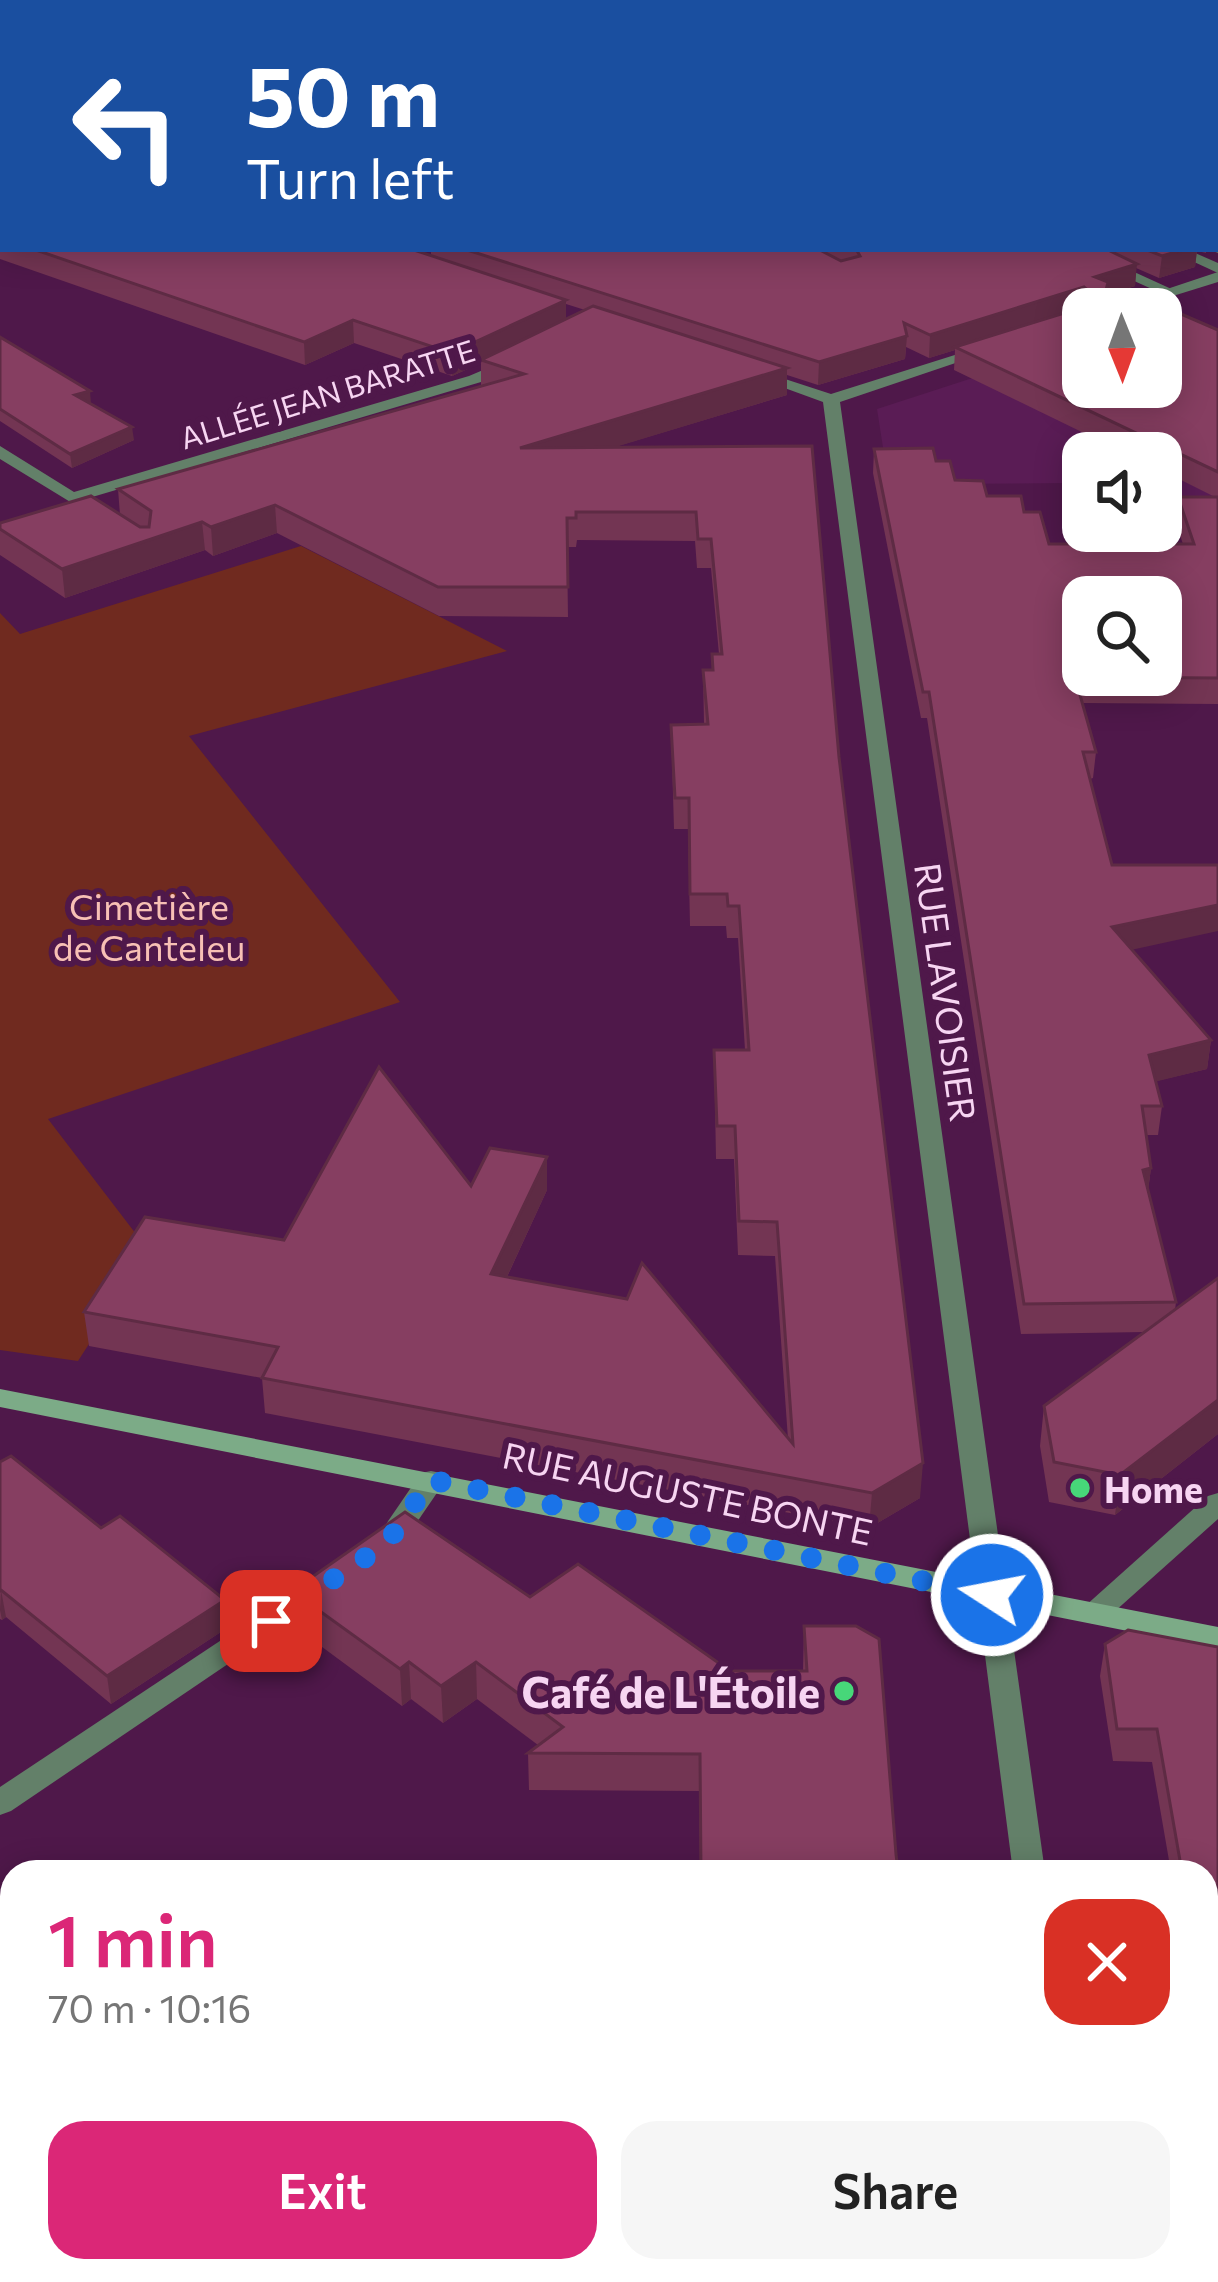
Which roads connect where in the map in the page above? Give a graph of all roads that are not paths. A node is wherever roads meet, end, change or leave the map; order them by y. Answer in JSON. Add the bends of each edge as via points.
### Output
{"nodes":[{"id":1,"x":1078,"y":252,"type":"edge"},
{"id":2,"x":1179,"y":252,"type":"edge"},
{"id":3,"x":1218,"y":273,"type":"edge"},
{"id":4,"x":1161,"y":288,"type":"edge"},
{"id":5,"x":1180,"y":288,"type":"edge"},
{"id":6,"x":994,"y":347,"type":"edge"},
{"id":7,"x":528,"y":354,"type":"edge"},
{"id":8,"x":737,"y":369,"type":"edge"},
{"id":9,"x":831,"y":399,"type":"junction"},
{"id":10,"x":0,"y":452,"type":"edge"},
{"id":11,"x":72,"y":498,"type":"junction"},
{"id":12,"x":90,"y":511,"type":"edge"},
{"id":13,"x":0,"y":1398,"type":"edge"},
{"id":14,"x":431,"y":1480,"type":"junction"},
{"id":15,"x":1218,"y":1503,"type":"edge"},
{"id":16,"x":992,"y":1595,"type":"junction"},
{"id":17,"x":1094,"y":1614,"type":"junction"},
{"id":18,"x":1218,"y":1638,"type":"edge"},
{"id":19,"x":0,"y":1803,"type":"edge"},
{"id":20,"x":1027,"y":1860,"type":"edge"}],
"edges":[{"from":1,"to":4,"type":"street"},
{"from":2,"to":3,"type":"street"},
{"from":3,"to":5,"type":"street"},
{"from":6,"to":9,"type":"street"},
{"from":7,"to":11,"type":"street","name":"ALLÉE JEAN BARATTE","via":[[475,379]]},
{"from":8,"to":9,"type":"street"},
{"from":9,"to":16,"type":"street","name":"RUE LAVOISIER"},
{"from":10,"to":11,"type":"street"},
{"from":11,"to":12,"type":"street"},
{"from":13,"to":14,"type":"street","name":"RUE AUGUSTE BONTE"},
{"from":14,"to":16,"type":"street","name":"RUE AUGUSTE BONTE"},
{"from":14,"to":19,"type":"street","via":[[402,1526],[358,1563]]},
{"from":15,"to":17,"type":"street"},
{"from":16,"to":17,"type":"street","name":"RUE AUGUSTE BONTE"},
{"from":16,"to":20,"type":"street","name":"RUE LAVOISIER"},
{"from":17,"to":18,"type":"street","name":"RUE AUGUSTE BONTE"}]}
